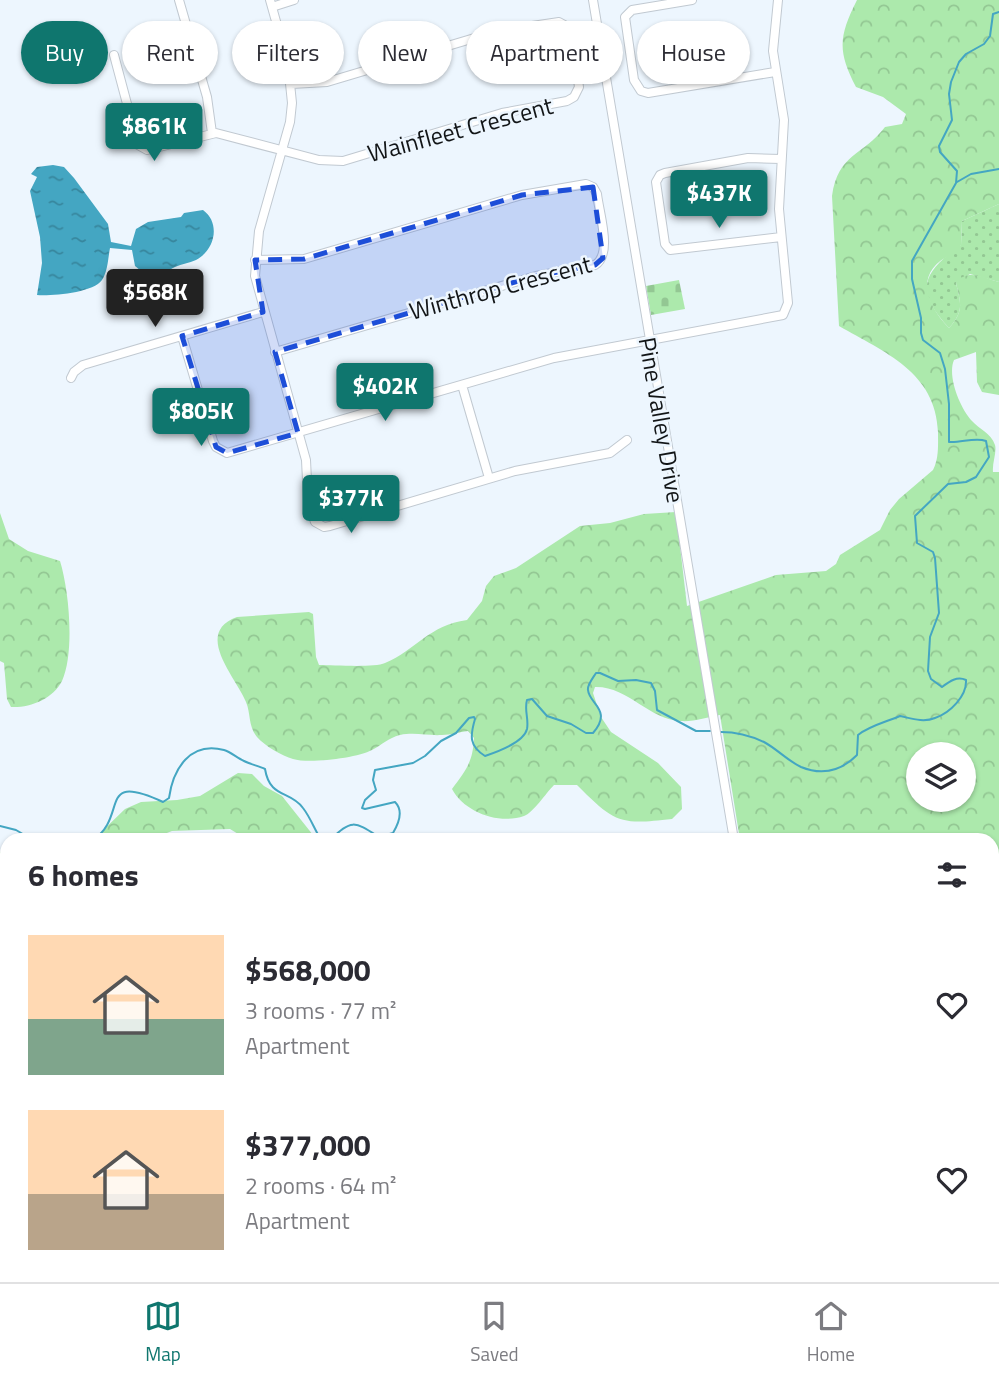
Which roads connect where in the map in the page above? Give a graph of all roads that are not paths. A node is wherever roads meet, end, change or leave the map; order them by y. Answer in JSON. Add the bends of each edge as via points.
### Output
{"nodes":[{"id":1,"x":179,"y":0,"type":"edge"},
{"id":2,"x":294,"y":0,"type":"edge"},
{"id":3,"x":593,"y":0,"type":"edge"},
{"id":4,"x":692,"y":0,"type":"edge"},
{"id":5,"x":778,"y":0,"type":"edge"},
{"id":6,"x":271,"y":3,"type":"edge"},
{"id":7,"x":275,"y":21,"type":"edge"},
{"id":8,"x":114,"y":55,"type":"dead end"},
{"id":9,"x":775,"y":72,"type":"junction"},
{"id":10,"x":344,"y":77,"type":"edge"},
{"id":11,"x":291,"y":84,"type":"edge"},
{"id":12,"x":212,"y":133,"type":"junction"},
{"id":13,"x":282,"y":150,"type":"junction"},
{"id":14,"x":781,"y":159,"type":"junction"},
{"id":15,"x":781,"y":237,"type":"junction"},
{"id":16,"x":255,"y":260,"type":"junction"},
{"id":17,"x":263,"y":312,"type":"junction"},
{"id":18,"x":182,"y":336,"type":"junction"},
{"id":19,"x":649,"y":340,"type":"junction"},
{"id":20,"x":275,"y":352,"type":"junction"},
{"id":21,"x":71,"y":377,"type":"dead end"},
{"id":22,"x":463,"y":385,"type":"junction"},
{"id":23,"x":299,"y":433,"type":"junction"},
{"id":24,"x":627,"y":440,"type":"dead end"},
{"id":25,"x":489,"y":478,"type":"junction"},
{"id":26,"x":733,"y":833,"type":"edge"}],
"edges":[{"from":1,"to":12,"type":"street","via":[[208,97]]},
{"from":2,"to":6,"type":"street"},
{"from":3,"to":19,"type":"street","name":"Pine Valley Drive"},
{"from":4,"to":9,"type":"street","via":[[632,10],[625,17],[634,80],[641,91]]},
{"from":5,"to":9,"type":"street"},
{"from":6,"to":7,"type":"street"},
{"from":8,"to":12,"type":"street","via":[[138,145],[147,150]]},
{"from":9,"to":14,"type":"street","via":[[784,120]]},
{"from":10,"to":13,"type":"street","name":"Wainfleet Crescent","via":[[498,31],[559,22],[571,33],[579,87],[567,101],[502,113],[349,159],[319,160]]},
{"from":11,"to":13,"type":"street","via":[[291,113]]},
{"from":12,"to":13,"type":"street"},
{"from":13,"to":16,"type":"street"},
{"from":14,"to":15,"type":"street"},
{"from":14,"to":15,"type":"street","via":[[748,158],[665,173],[656,182],[665,244],[670,250]]},
{"from":15,"to":19,"type":"street","via":[[788,303],[783,315]]},
{"from":16,"to":17,"type":"street"},
{"from":16,"to":20,"type":"street","name":"Winthrop Crescent","via":[[304,259],[535,192],[586,184],[597,194],[605,252],[595,265],[536,276]]},
{"from":17,"to":18,"type":"street"},
{"from":17,"to":20,"type":"street"},
{"from":18,"to":21,"type":"street","via":[[83,365]]},
{"from":18,"to":23,"type":"street","via":[[216,447],[227,453]]},
{"from":19,"to":22,"type":"street","via":[[554,358]]},
{"from":19,"to":26,"type":"street","name":"Pine Valley Drive"},
{"from":20,"to":23,"type":"street"},
{"from":22,"to":23,"type":"street"},
{"from":22,"to":25,"type":"street"},
{"from":23,"to":25,"type":"street","via":[[307,463],[309,504],[316,522],[324,527]]},
{"from":24,"to":25,"type":"street","via":[[610,453]]}]}
